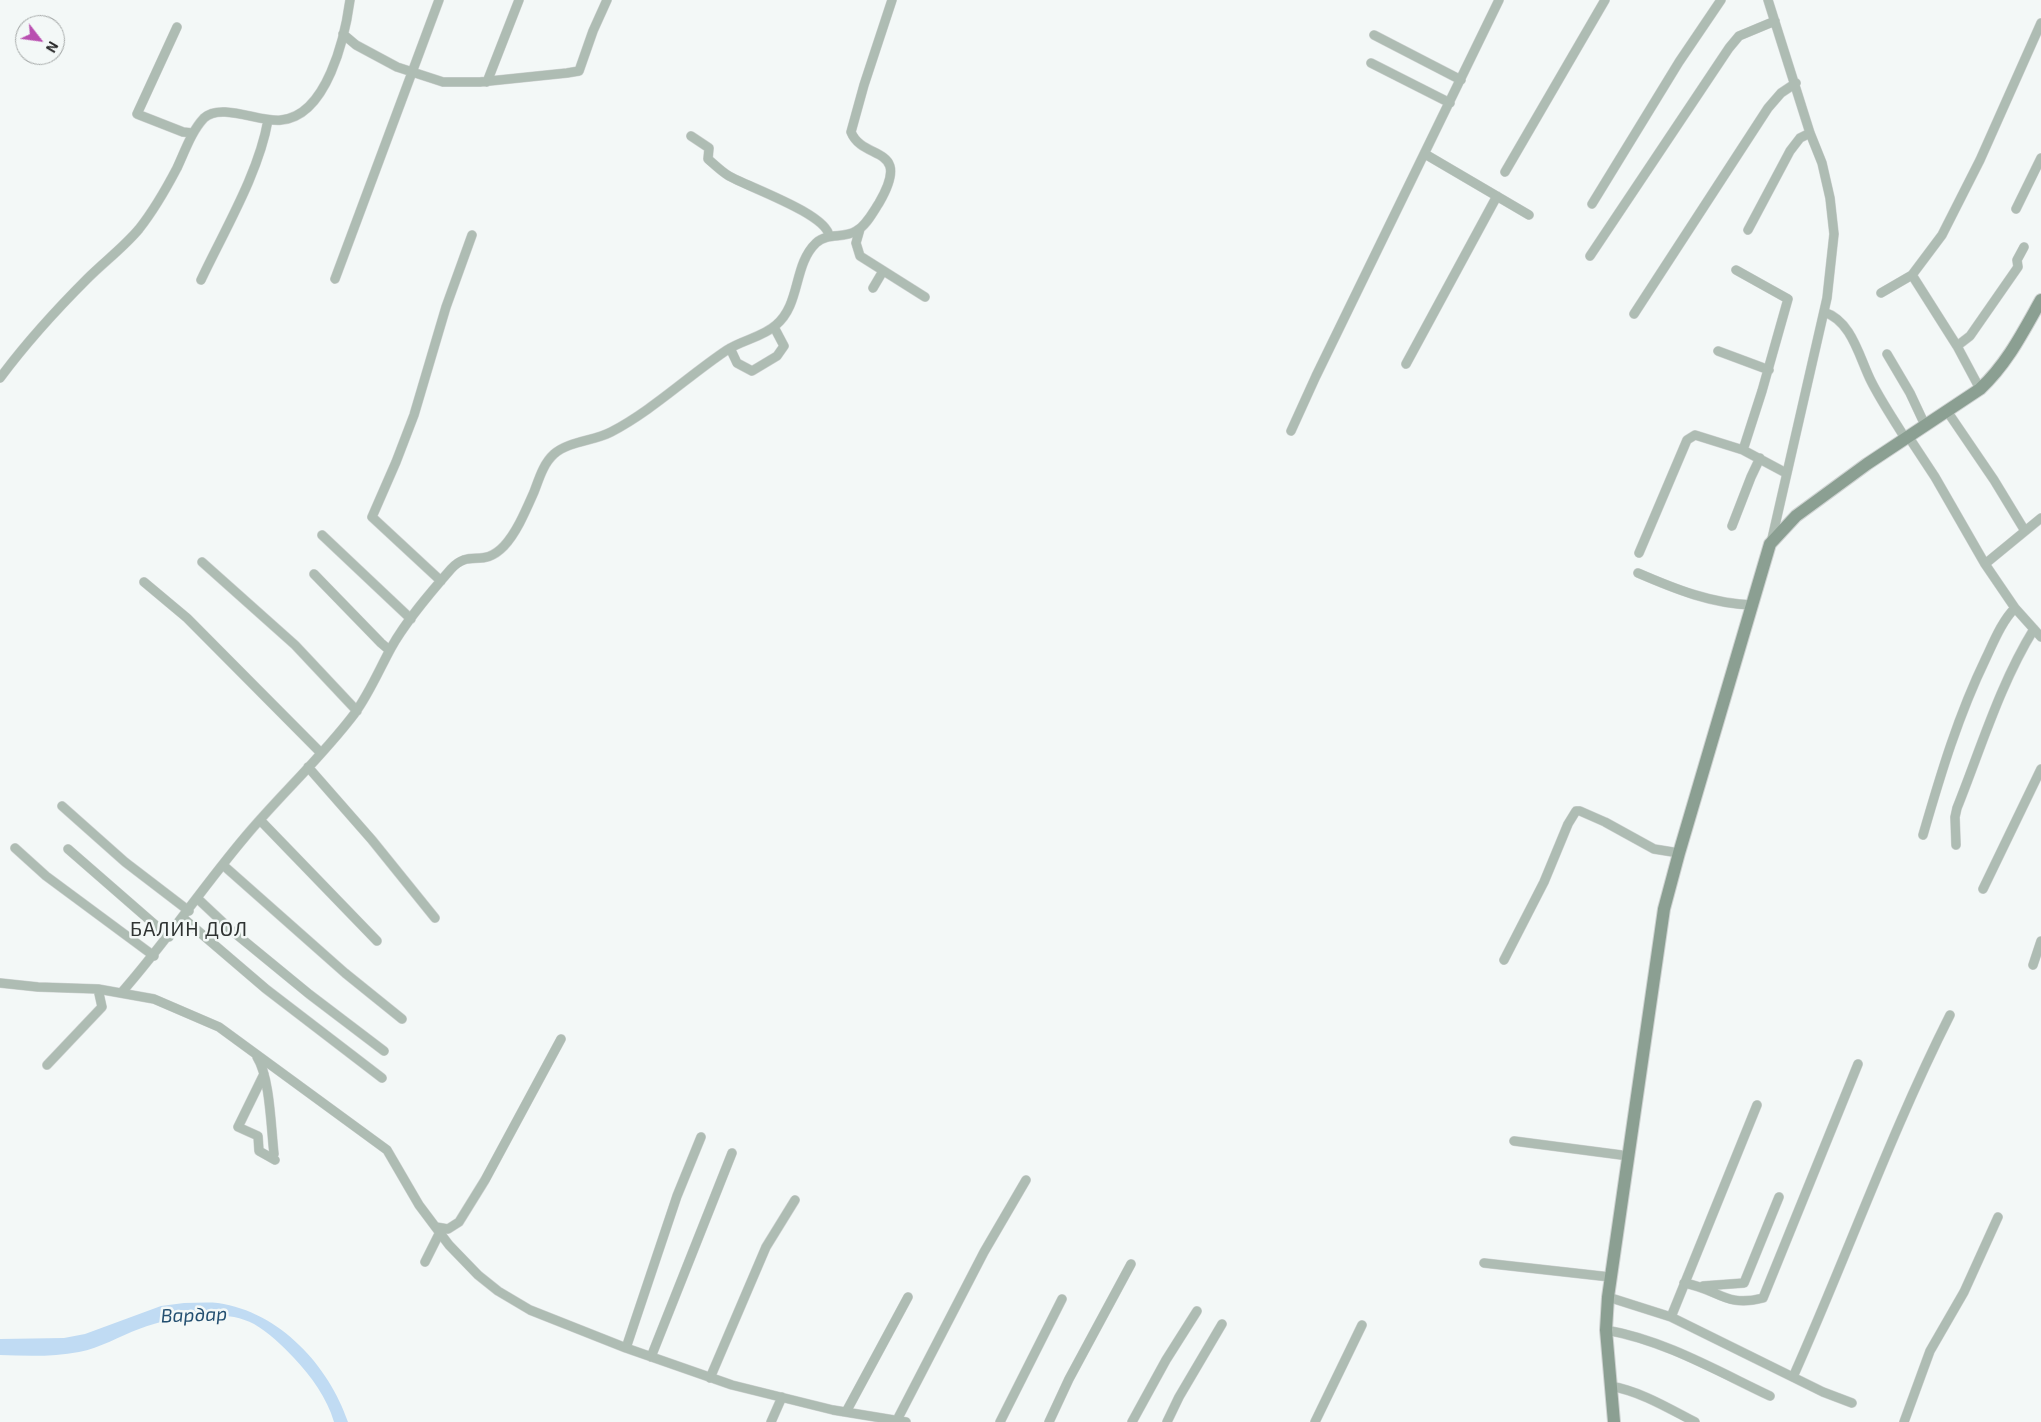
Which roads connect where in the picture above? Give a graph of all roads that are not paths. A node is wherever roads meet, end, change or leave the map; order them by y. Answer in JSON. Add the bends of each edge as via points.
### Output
{"nodes":[{"id":1,"x":350,"y":0,"type":"edge"},
{"id":2,"x":439,"y":0,"type":"edge"},
{"id":3,"x":519,"y":0,"type":"edge"},
{"id":4,"x":607,"y":0,"type":"edge"},
{"id":5,"x":892,"y":0,"type":"edge"},
{"id":6,"x":1498,"y":0,"type":"edge"},
{"id":7,"x":1606,"y":0,"type":"edge"},
{"id":8,"x":1721,"y":0,"type":"edge"},
{"id":9,"x":1768,"y":0,"type":"edge"},
{"id":10,"x":1775,"y":21,"type":"junction"},
{"id":11,"x":2041,"y":23,"type":"edge"},
{"id":12,"x":1750,"y":25,"type":"dead end"},
{"id":13,"x":177,"y":27,"type":"dead end"},
{"id":14,"x":343,"y":34,"type":"junction"},
{"id":15,"x":1374,"y":35,"type":"dead end"},
{"id":16,"x":1739,"y":36,"type":"junction"},
{"id":17,"x":1372,"y":63,"type":"dead end"},
{"id":18,"x":413,"y":72,"type":"junction"},
{"id":19,"x":1461,"y":80,"type":"junction"},
{"id":20,"x":487,"y":82,"type":"junction"},
{"id":21,"x":1796,"y":83,"type":"junction"},
{"id":22,"x":1450,"y":102,"type":"junction"},
{"id":23,"x":268,"y":120,"type":"junction"},
{"id":24,"x":193,"y":133,"type":"junction"},
{"id":25,"x":1810,"y":133,"type":"junction"},
{"id":26,"x":691,"y":136,"type":"dead end"},
{"id":27,"x":1425,"y":154,"type":"junction"},
{"id":28,"x":2041,"y":158,"type":"edge"},
{"id":29,"x":1505,"y":172,"type":"dead end"},
{"id":30,"x":1497,"y":196,"type":"junction"},
{"id":31,"x":1592,"y":204,"type":"dead end"},
{"id":32,"x":2016,"y":209,"type":"dead end"},
{"id":33,"x":1529,"y":215,"type":"dead end"},
{"id":34,"x":860,"y":229,"type":"junction"},
{"id":35,"x":1748,"y":230,"type":"dead end"},
{"id":36,"x":472,"y":235,"type":"dead end"},
{"id":37,"x":829,"y":236,"type":"junction"},
{"id":38,"x":2024,"y":247,"type":"dead end"},
{"id":39,"x":1590,"y":256,"type":"dead end"},
{"id":40,"x":1736,"y":270,"type":"dead end"},
{"id":41,"x":883,"y":271,"type":"junction"},
{"id":42,"x":1912,"y":275,"type":"junction"},
{"id":43,"x":335,"y":279,"type":"dead end"},
{"id":44,"x":201,"y":280,"type":"dead end"},
{"id":45,"x":873,"y":288,"type":"dead end"},
{"id":46,"x":1881,"y":293,"type":"dead end"},
{"id":47,"x":925,"y":297,"type":"dead end"},
{"id":48,"x":2041,"y":300,"type":"edge"},
{"id":49,"x":1824,"y":312,"type":"junction"},
{"id":50,"x":1634,"y":314,"type":"dead end"},
{"id":51,"x":774,"y":327,"type":"junction"},
{"id":52,"x":1957,"y":346,"type":"junction"},
{"id":53,"x":730,"y":348,"type":"junction"},
{"id":54,"x":1718,"y":351,"type":"dead end"},
{"id":55,"x":1887,"y":354,"type":"dead end"},
{"id":56,"x":1406,"y":364,"type":"dead end"},
{"id":57,"x":1769,"y":370,"type":"junction"},
{"id":58,"x":0,"y":378,"type":"edge"},
{"id":59,"x":1980,"y":390,"type":"junction"},
{"id":60,"x":1947,"y":411,"type":"junction"},
{"id":61,"x":1925,"y":425,"type":"junction"},
{"id":62,"x":1291,"y":431,"type":"dead end"},
{"id":63,"x":1907,"y":437,"type":"junction"},
{"id":64,"x":1744,"y":450,"type":"junction"},
{"id":65,"x":1760,"y":458,"type":"junction"},
{"id":66,"x":1786,"y":473,"type":"junction"},
{"id":67,"x":2041,"y":518,"type":"edge"},
{"id":68,"x":1732,"y":526,"type":"dead end"},
{"id":69,"x":2025,"y":531,"type":"junction"},
{"id":70,"x":322,"y":535,"type":"dead end"},
{"id":71,"x":1770,"y":544,"type":"junction"},
{"id":72,"x":1639,"y":553,"type":"dead end"},
{"id":73,"x":202,"y":562,"type":"dead end"},
{"id":74,"x":1986,"y":564,"type":"junction"},
{"id":75,"x":1638,"y":573,"type":"dead end"},
{"id":76,"x":314,"y":574,"type":"dead end"},
{"id":77,"x":440,"y":581,"type":"junction"},
{"id":78,"x":144,"y":582,"type":"dead end"},
{"id":79,"x":1753,"y":605,"type":"junction"},
{"id":80,"x":2016,"y":608,"type":"junction"},
{"id":81,"x":411,"y":619,"type":"junction"},
{"id":82,"x":2034,"y":629,"type":"junction"},
{"id":83,"x":2041,"y":637,"type":"edge"},
{"id":84,"x":391,"y":648,"type":"junction"},
{"id":85,"x":357,"y":711,"type":"junction"},
{"id":86,"x":321,"y":753,"type":"junction"},
{"id":87,"x":308,"y":767,"type":"junction"},
{"id":88,"x":2041,"y":769,"type":"edge"},
{"id":89,"x":62,"y":806,"type":"dead end"},
{"id":90,"x":260,"y":820,"type":"junction"},
{"id":91,"x":1924,"y":834,"type":"dead end"},
{"id":92,"x":1956,"y":845,"type":"dead end"},
{"id":93,"x":15,"y":848,"type":"dead end"},
{"id":94,"x":68,"y":849,"type":"dead end"},
{"id":95,"x":1679,"y":853,"type":"junction"},
{"id":96,"x":223,"y":865,"type":"junction"},
{"id":97,"x":1983,"y":889,"type":"dead end"},
{"id":98,"x":198,"y":899,"type":"junction"},
{"id":99,"x":186,"y":914,"type":"junction"},
{"id":100,"x":435,"y":918,"type":"dead end"},
{"id":101,"x":169,"y":937,"type":"junction"},
{"id":102,"x":377,"y":941,"type":"dead end"},
{"id":103,"x":2041,"y":941,"type":"edge"},
{"id":104,"x":154,"y":956,"type":"junction"},
{"id":105,"x":1504,"y":960,"type":"dead end"},
{"id":106,"x":2032,"y":965,"type":"dead end"},
{"id":107,"x":0,"y":983,"type":"edge"},
{"id":108,"x":98,"y":989,"type":"junction"},
{"id":109,"x":122,"y":992,"type":"junction"},
{"id":110,"x":1950,"y":1014,"type":"dead end"},
{"id":111,"x":402,"y":1019,"type":"dead end"},
{"id":112,"x":561,"y":1039,"type":"dead end"},
{"id":113,"x":384,"y":1051,"type":"dead end"},
{"id":114,"x":254,"y":1052,"type":"junction"},
{"id":115,"x":1858,"y":1064,"type":"dead end"},
{"id":116,"x":47,"y":1065,"type":"dead end"},
{"id":117,"x":264,"y":1074,"type":"junction"},
{"id":118,"x":382,"y":1078,"type":"dead end"},
{"id":119,"x":1757,"y":1105,"type":"dead end"},
{"id":120,"x":701,"y":1137,"type":"dead end"},
{"id":121,"x":1514,"y":1141,"type":"dead end"},
{"id":122,"x":732,"y":1152,"type":"dead end"},
{"id":123,"x":1629,"y":1156,"type":"junction"},
{"id":124,"x":1026,"y":1180,"type":"dead end"},
{"id":125,"x":1779,"y":1197,"type":"dead end"},
{"id":126,"x":795,"y":1200,"type":"dead end"},
{"id":127,"x":1998,"y":1217,"type":"dead end"},
{"id":128,"x":438,"y":1230,"type":"junction"},
{"id":129,"x":425,"y":1262,"type":"dead end"},
{"id":130,"x":1484,"y":1263,"type":"dead end"},
{"id":131,"x":1131,"y":1264,"type":"dead end"},
{"id":132,"x":1610,"y":1277,"type":"junction"},
{"id":133,"x":1684,"y":1283,"type":"junction"},
{"id":134,"x":1702,"y":1286,"type":"junction"},
{"id":135,"x":908,"y":1297,"type":"dead end"},
{"id":136,"x":1062,"y":1298,"type":"dead end"},
{"id":137,"x":1608,"y":1298,"type":"junction"},
{"id":138,"x":1198,"y":1311,"type":"dead end"},
{"id":139,"x":1671,"y":1317,"type":"junction"},
{"id":140,"x":1222,"y":1324,"type":"dead end"},
{"id":141,"x":1362,"y":1325,"type":"dead end"},
{"id":142,"x":1606,"y":1330,"type":"junction"},
{"id":143,"x":626,"y":1348,"type":"junction"},
{"id":144,"x":651,"y":1356,"type":"junction"},
{"id":145,"x":1793,"y":1377,"type":"junction"},
{"id":146,"x":710,"y":1378,"type":"junction"},
{"id":147,"x":1610,"y":1386,"type":"junction"},
{"id":148,"x":1770,"y":1396,"type":"dead end"},
{"id":149,"x":782,"y":1398,"type":"junction"},
{"id":150,"x":1852,"y":1403,"type":"dead end"},
{"id":151,"x":846,"y":1412,"type":"junction"},
{"id":152,"x":878,"y":1420,"type":"edge"},
{"id":153,"x":902,"y":1421,"type":"edge"},
{"id":154,"x":771,"y":1422,"type":"edge"},
{"id":155,"x":1000,"y":1422,"type":"edge"},
{"id":156,"x":1049,"y":1422,"type":"edge"},
{"id":157,"x":1132,"y":1422,"type":"edge"},
{"id":158,"x":1167,"y":1422,"type":"edge"},
{"id":159,"x":1315,"y":1422,"type":"edge"},
{"id":160,"x":1614,"y":1422,"type":"edge"},
{"id":161,"x":1695,"y":1422,"type":"edge"},
{"id":162,"x":1904,"y":1422,"type":"edge"}],
"edges":[{"from":1,"to":14,"type":"street"},
{"from":2,"to":18,"type":"street"},
{"from":3,"to":20,"type":"street"},
{"from":4,"to":20,"type":"street","via":[[579,71]]},
{"from":5,"to":34,"type":"street","via":[[851,132],[858,142],[881,154],[890,167],[890,178],[878,205]]},
{"from":6,"to":19,"type":"street"},
{"from":7,"to":29,"type":"street"},
{"from":8,"to":31,"type":"street"},
{"from":9,"to":10,"type":"street"},
{"from":10,"to":16,"type":"street"},
{"from":10,"to":21,"type":"street"},
{"from":11,"to":42,"type":"street","via":[[1980,160],[1942,235]]},
{"from":12,"to":16,"type":"street"},
{"from":13,"to":24,"type":"street","via":[[137,114]]},
{"from":14,"to":18,"type":"street","via":[[356,45]]},
{"from":14,"to":23,"type":"street","via":[[328,78],[311,106],[290,119]]},
{"from":15,"to":19,"type":"street"},
{"from":16,"to":39,"type":"street"},
{"from":17,"to":22,"type":"street"},
{"from":18,"to":20,"type":"street","via":[[443,82]]},
{"from":18,"to":43,"type":"street"},
{"from":19,"to":22,"type":"street"},
{"from":21,"to":25,"type":"street"},
{"from":21,"to":50,"type":"street","via":[[1781,93],[1768,108]]},
{"from":22,"to":27,"type":"street"},
{"from":23,"to":24,"type":"street","via":[[216,112],[205,117]]},
{"from":23,"to":44,"type":"street","via":[[264,142],[249,179]]},
{"from":24,"to":58,"type":"street","via":[[168,185],[138,230],[59,308]]},
{"from":25,"to":35,"type":"street","via":[[1800,138],[1790,151]]},
{"from":25,"to":49,"type":"street","via":[[1822,163],[1834,234]]},
{"from":26,"to":37,"type":"street","via":[[709,148],[708,159],[728,176],[785,201],[825,227]]},
{"from":27,"to":30,"type":"street"},
{"from":27,"to":62,"type":"street"},
{"from":28,"to":32,"type":"street"},
{"from":30,"to":33,"type":"street"},
{"from":30,"to":56,"type":"street"},
{"from":34,"to":37,"type":"street"},
{"from":34,"to":41,"type":"street","via":[[856,243],[860,256]]},
{"from":36,"to":77,"type":"street","via":[[446,307],[414,415],[372,517]]},
{"from":37,"to":51,"type":"street","via":[[818,241],[809,253],[794,298],[782,320]]},
{"from":38,"to":52,"type":"street","via":[[2017,260],[2018,267],[1970,336]]},
{"from":40,"to":57,"type":"street","via":[[1788,299]]},
{"from":41,"to":45,"type":"street"},
{"from":41,"to":47,"type":"street"},
{"from":42,"to":46,"type":"street"},
{"from":42,"to":52,"type":"street"},
{"from":48,"to":59,"type":"main road","via":[[2011,354]]},
{"from":49,"to":63,"type":"street","via":[[1837,318],[1851,336],[1871,382]]},
{"from":49,"to":66,"type":"street"},
{"from":51,"to":53,"type":"street"},
{"from":51,"to":53,"type":"street","via":[[784,346],[777,356],[752,371],[737,363]]},
{"from":52,"to":59,"type":"street"},
{"from":53,"to":77,"type":"street","via":[[621,427],[558,451],[541,473],[504,546],[492,557],[463,559]]},
{"from":54,"to":57,"type":"street"},
{"from":55,"to":61,"type":"street"},
{"from":57,"to":64,"type":"street"},
{"from":59,"to":60,"type":"main road"},
{"from":60,"to":61,"type":"main road"},
{"from":60,"to":69,"type":"street"},
{"from":61,"to":63,"type":"main road"},
{"from":63,"to":71,"type":"main road","via":[[1796,516]]},
{"from":63,"to":74,"type":"street","via":[[1935,477]]},
{"from":64,"to":65,"type":"street"},
{"from":64,"to":72,"type":"street","via":[[1695,435],[1687,440]]},
{"from":65,"to":66,"type":"street"},
{"from":65,"to":68,"type":"street"},
{"from":66,"to":71,"type":"street"},
{"from":67,"to":69,"type":"street"},
{"from":69,"to":74,"type":"street"},
{"from":70,"to":81,"type":"street"},
{"from":71,"to":79,"type":"main road"},
{"from":73,"to":85,"type":"street","via":[[296,645]]},
{"from":74,"to":80,"type":"street"},
{"from":75,"to":79,"type":"street","via":[[1678,590],[1722,603]]},
{"from":76,"to":84,"type":"street","via":[[381,643]]},
{"from":77,"to":81,"type":"street"},
{"from":78,"to":86,"type":"street","via":[[187,618]]},
{"from":79,"to":95,"type":"main road"},
{"from":80,"to":82,"type":"street"},
{"from":80,"to":91,"type":"street","via":[[1999,631],[1970,692],[1950,745]]},
{"from":81,"to":84,"type":"street"},
{"from":82,"to":83,"type":"street"},
{"from":82,"to":92,"type":"street","via":[[2003,690],[1956,808]]},
{"from":84,"to":85,"type":"street"},
{"from":85,"to":86,"type":"street"},
{"from":86,"to":87,"type":"street"},
{"from":87,"to":90,"type":"street"},
{"from":87,"to":100,"type":"street"},
{"from":88,"to":97,"type":"street"},
{"from":89,"to":99,"type":"street"},
{"from":90,"to":96,"type":"street"},
{"from":90,"to":102,"type":"street"},
{"from":93,"to":104,"type":"street","via":[[46,876]]},
{"from":94,"to":101,"type":"street"},
{"from":95,"to":105,"type":"street","via":[[1654,849],[1605,822],[1576,811]]},
{"from":95,"to":123,"type":"main road","via":[[1664,909]]},
{"from":96,"to":98,"type":"street"},
{"from":96,"to":111,"type":"street","via":[[344,973]]},
{"from":98,"to":99,"type":"street"},
{"from":98,"to":113,"type":"street","via":[[309,994]]},
{"from":99,"to":101,"type":"street"},
{"from":99,"to":118,"type":"street","via":[[266,989]]},
{"from":101,"to":104,"type":"street"},
{"from":103,"to":106,"type":"street"},
{"from":104,"to":109,"type":"street"},
{"from":107,"to":108,"type":"street"},
{"from":108,"to":109,"type":"street"},
{"from":108,"to":116,"type":"street","via":[[102,1007],[99,1012]]},
{"from":109,"to":114,"type":"street","via":[[154,999],[219,1027]]},
{"from":110,"to":145,"type":"street","via":[[1921,1072]]},
{"from":112,"to":128,"type":"street","via":[[459,1222],[448,1229]]},
{"from":114,"to":117,"type":"street"},
{"from":114,"to":128,"type":"street","via":[[387,1150]]},
{"from":115,"to":134,"type":"street","via":[[1763,1298],[1746,1302],[1728,1300]]},
{"from":117,"to":117,"type":"street","via":[[269,1105],[274,1157],[259,1151],[258,1136],[238,1127]]},
{"from":119,"to":133,"type":"street"},
{"from":120,"to":143,"type":"street","via":[[676,1196]]},
{"from":121,"to":123,"type":"street"},
{"from":122,"to":144,"type":"street"},
{"from":123,"to":132,"type":"main road"},
{"from":124,"to":153,"type":"street","via":[[984,1252]]},
{"from":125,"to":134,"type":"street","via":[[1744,1283]]},
{"from":126,"to":146,"type":"street","via":[[766,1247]]},
{"from":127,"to":162,"type":"street","via":[[1964,1292],[1930,1351]]},
{"from":128,"to":129,"type":"street"},
{"from":128,"to":143,"type":"street","via":[[478,1275],[498,1291],[530,1310]]},
{"from":130,"to":132,"type":"street"},
{"from":131,"to":156,"type":"street"},
{"from":132,"to":137,"type":"main road"},
{"from":133,"to":134,"type":"street"},
{"from":133,"to":139,"type":"street"},
{"from":135,"to":151,"type":"street"},
{"from":136,"to":155,"type":"street"},
{"from":137,"to":139,"type":"street"},
{"from":137,"to":142,"type":"main road"},
{"from":138,"to":157,"type":"street"},
{"from":139,"to":145,"type":"street"},
{"from":140,"to":158,"type":"street"},
{"from":141,"to":159,"type":"street"},
{"from":142,"to":147,"type":"main road"},
{"from":142,"to":148,"type":"street","via":[[1655,1342]]},
{"from":143,"to":144,"type":"street"},
{"from":144,"to":146,"type":"street"},
{"from":145,"to":150,"type":"street"},
{"from":146,"to":149,"type":"street"},
{"from":147,"to":160,"type":"main road"},
{"from":147,"to":161,"type":"street","via":[[1642,1395]]},
{"from":149,"to":151,"type":"street"},
{"from":149,"to":154,"type":"street"},
{"from":151,"to":152,"type":"street"},
{"from":152,"to":153,"type":"street"}]}
